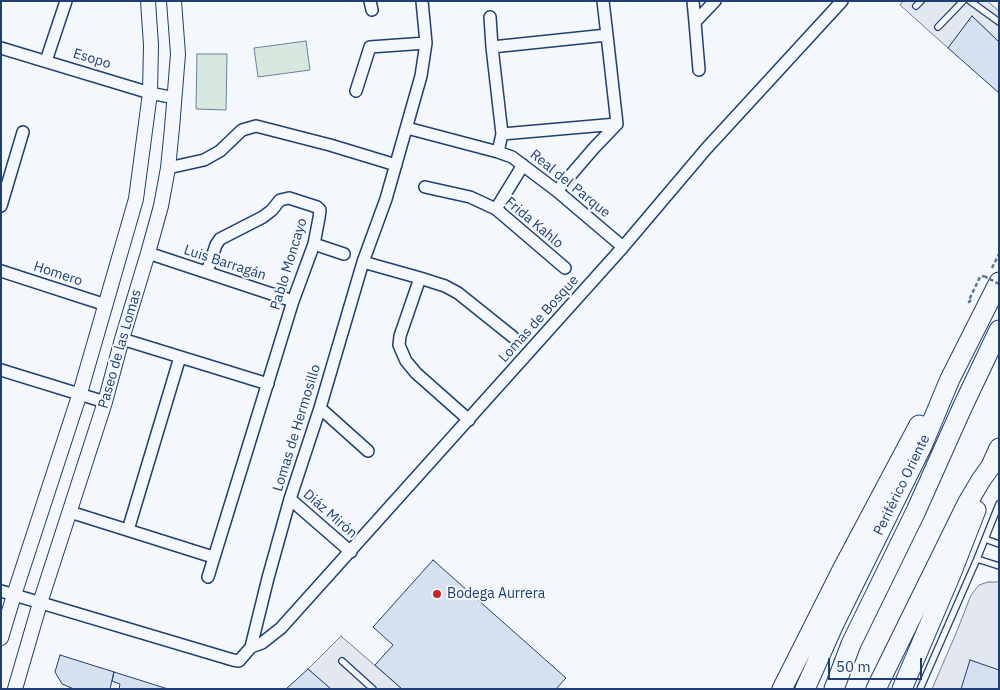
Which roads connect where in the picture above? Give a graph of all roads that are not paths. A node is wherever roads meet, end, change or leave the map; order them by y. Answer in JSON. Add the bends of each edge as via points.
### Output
{"nodes":[{"id":1,"x":66,"y":1,"type":"edge"},
{"id":2,"x":148,"y":1,"type":"edge"},
{"id":3,"x":174,"y":1,"type":"edge"},
{"id":4,"x":422,"y":1,"type":"edge"},
{"id":5,"x":603,"y":1,"type":"edge"},
{"id":6,"x":693,"y":1,"type":"edge"},
{"id":7,"x":715,"y":1,"type":"edge"},
{"id":8,"x":842,"y":1,"type":"edge"},
{"id":9,"x":963,"y":1,"type":"edge"},
{"id":10,"x":970,"y":1,"type":"edge"},
{"id":11,"x":490,"y":18,"type":"dead end"},
{"id":12,"x":695,"y":22,"type":"junction"},
{"id":13,"x":999,"y":22,"type":"edge"},
{"id":14,"x":938,"y":27,"type":"dead end"},
{"id":15,"x":607,"y":35,"type":"junction"},
{"id":16,"x":426,"y":44,"type":"junction"},
{"id":17,"x":492,"y":47,"type":"junction"},
{"id":18,"x":1,"y":48,"type":"edge"},
{"id":19,"x":46,"y":61,"type":"junction"},
{"id":20,"x":699,"y":70,"type":"dead end"},
{"id":21,"x":356,"y":91,"type":"dead end"},
{"id":22,"x":150,"y":93,"type":"junction"},
{"id":23,"x":175,"y":98,"type":"junction"},
{"id":24,"x":617,"y":124,"type":"junction"},
{"id":25,"x":407,"y":128,"type":"junction"},
{"id":26,"x":23,"y":132,"type":"dead end"},
{"id":27,"x":502,"y":134,"type":"junction"},
{"id":28,"x":498,"y":152,"type":"junction"},
{"id":29,"x":396,"y":165,"type":"junction"},
{"id":30,"x":523,"y":165,"type":"junction"},
{"id":31,"x":168,"y":168,"type":"junction"},
{"id":32,"x":425,"y":187,"type":"dead end"},
{"id":33,"x":557,"y":192,"type":"junction"},
{"id":34,"x":1,"y":206,"type":"edge"},
{"id":35,"x":496,"y":209,"type":"junction"},
{"id":36,"x":314,"y":244,"type":"junction"},
{"id":37,"x":623,"y":247,"type":"junction"},
{"id":38,"x":148,"y":253,"type":"junction"},
{"id":39,"x":344,"y":254,"type":"dead end"},
{"id":40,"x":363,"y":262,"type":"junction"},
{"id":41,"x":565,"y":268,"type":"dead end"},
{"id":42,"x":1,"y":271,"type":"edge"},
{"id":43,"x":207,"y":272,"type":"junction"},
{"id":44,"x":420,"y":278,"type":"junction"},
{"id":45,"x":994,"y":280,"type":"edge"},
{"id":46,"x":293,"y":301,"type":"junction"},
{"id":47,"x":106,"y":305,"type":"junction"},
{"id":48,"x":999,"y":330,"type":"edge"},
{"id":49,"x":513,"y":337,"type":"dead end"},
{"id":50,"x":122,"y":340,"type":"junction"},
{"id":51,"x":180,"y":357,"type":"junction"},
{"id":52,"x":1,"y":370,"type":"edge"},
{"id":53,"x":950,"y":379,"type":"junction"},
{"id":54,"x":268,"y":384,"type":"junction"},
{"id":55,"x":80,"y":393,"type":"junction"},
{"id":56,"x":105,"y":402,"type":"junction"},
{"id":57,"x":320,"y":408,"type":"junction"},
{"id":58,"x":469,"y":420,"type":"junction"},
{"id":59,"x":999,"y":448,"type":"edge"},
{"id":60,"x":368,"y":450,"type":"dead end"},
{"id":61,"x":991,"y":466,"type":"junction"},
{"id":62,"x":290,"y":499,"type":"junction"},
{"id":63,"x":999,"y":504,"type":"edge"},
{"id":64,"x":70,"y":512,"type":"junction"},
{"id":65,"x":128,"y":530,"type":"junction"},
{"id":66,"x":985,"y":539,"type":"junction"},
{"id":67,"x":999,"y":544,"type":"edge"},
{"id":68,"x":351,"y":552,"type":"junction"},
{"id":69,"x":213,"y":557,"type":"junction"},
{"id":70,"x":977,"y":559,"type":"junction"},
{"id":71,"x":999,"y":566,"type":"edge"},
{"id":72,"x":208,"y":577,"type":"dead end"},
{"id":73,"x":8,"y":593,"type":"edge"},
{"id":74,"x":40,"y":603,"type":"junction"},
{"id":75,"x":1,"y":638,"type":"edge"},
{"id":76,"x":251,"y":647,"type":"junction"},
{"id":77,"x":342,"y":661,"type":"dead end"},
{"id":78,"x":15,"y":689,"type":"edge"},
{"id":79,"x":373,"y":689,"type":"edge"},
{"id":80,"x":782,"y":689,"type":"edge"},
{"id":81,"x":805,"y":689,"type":"edge"},
{"id":82,"x":834,"y":689,"type":"edge"},
{"id":83,"x":876,"y":689,"type":"edge"},
{"id":84,"x":902,"y":689,"type":"edge"},
{"id":85,"x":920,"y":689,"type":"edge"}],
"edges":[{"from":1,"to":19,"type":"street"},
{"from":2,"to":22,"type":"street","name":"Paseo de las Lomas"},
{"from":3,"to":23,"type":"street","name":"Paseo de las Lomas","via":[[178,54]]},
{"from":4,"to":16,"type":"street","name":"Lomas de Hermosillo"},
{"from":5,"to":15,"type":"street"},
{"from":6,"to":12,"type":"street"},
{"from":7,"to":12,"type":"street"},
{"from":8,"to":37,"type":"street","name":"Lomas de Bosque","via":[[706,149]]},
{"from":9,"to":14,"type":"lane"},
{"from":10,"to":13,"type":"lane"},
{"from":11,"to":17,"type":"street"},
{"from":12,"to":20,"type":"street"},
{"from":15,"to":17,"type":"street"},
{"from":15,"to":24,"type":"street"},
{"from":16,"to":21,"type":"street","via":[[370,47]]},
{"from":16,"to":25,"type":"street","name":"Lomas de Hermosillo"},
{"from":17,"to":27,"type":"street"},
{"from":18,"to":19,"type":"street","name":"Esopo"},
{"from":19,"to":22,"type":"street","name":"Esopo"},
{"from":22,"to":23,"type":"street","name":"Esopo"},
{"from":22,"to":47,"type":"street","name":"Paseo de las Lomas","via":[[136,198]]},
{"from":23,"to":31,"type":"street","name":"Paseo de las Lomas"},
{"from":24,"to":27,"type":"street"},
{"from":24,"to":33,"type":"street"},
{"from":25,"to":28,"type":"street","name":"Real del Parque"},
{"from":25,"to":29,"type":"street","name":"Lomas de Hermosillo"},
{"from":26,"to":34,"type":"street"},
{"from":27,"to":28,"type":"street"},
{"from":28,"to":30,"type":"street","name":"Real del Parque"},
{"from":29,"to":31,"type":"street","via":[[256,126],[242,130],[220,151],[204,160]]},
{"from":29,"to":40,"type":"street","name":"Lomas de Hermosillo"},
{"from":30,"to":33,"type":"street","name":"Real del Parque"},
{"from":30,"to":35,"type":"street"},
{"from":31,"to":38,"type":"street","name":"Paseo de las Lomas"},
{"from":32,"to":35,"type":"street","name":"Frida Kahlo","via":[[470,198]]},
{"from":33,"to":37,"type":"street","name":"Real del Parque"},
{"from":35,"to":41,"type":"street","name":"Frida Kahlo"},
{"from":36,"to":39,"type":"street"},
{"from":36,"to":43,"type":"street","name":"Pablo Moncayo","via":[[320,210],[284,198],[263,217],[220,239]]},
{"from":36,"to":46,"type":"street","name":"Pablo Moncayo"},
{"from":37,"to":58,"type":"street","name":"Lomas de Bosque"},
{"from":38,"to":43,"type":"street","name":"Luis Barragán"},
{"from":38,"to":50,"type":"street","name":"Paseo de las Lomas"},
{"from":40,"to":44,"type":"street"},
{"from":40,"to":57,"type":"street","name":"Lomas de Hermosillo"},
{"from":42,"to":47,"type":"street","name":"Homero"},
{"from":43,"to":46,"type":"street","name":"Luis Barragán"},
{"from":44,"to":49,"type":"street","via":[[458,292]]},
{"from":44,"to":58,"type":"street","via":[[399,345],[416,373]]},
{"from":45,"to":53,"type":"highway","name":"Periférico Oriente"},
{"from":46,"to":54,"type":"street","name":"Pablo Moncayo"},
{"from":47,"to":55,"type":"street","name":"Paseo de las Lomas"},
{"from":48,"to":82,"type":"highway","via":[[851,644]]},
{"from":50,"to":51,"type":"street"},
{"from":50,"to":56,"type":"street","name":"Paseo de las Lomas"},
{"from":51,"to":54,"type":"street"},
{"from":51,"to":65,"type":"street"},
{"from":52,"to":55,"type":"street"},
{"from":53,"to":80,"type":"highway","via":[[937,393],[908,445]]},
{"from":53,"to":81,"type":"highway","name":"Periférico Oriente","via":[[922,446]]},
{"from":54,"to":69,"type":"street","name":"Pablo Moncayo"},
{"from":55,"to":56,"type":"street"},
{"from":55,"to":73,"type":"street","name":"Paseo de las Lomas"},
{"from":56,"to":64,"type":"street","name":"Paseo de las Lomas"},
{"from":57,"to":60,"type":"street"},
{"from":57,"to":62,"type":"street","name":"Lomas de Hermosillo"},
{"from":58,"to":68,"type":"street","name":"Lomas de Bosque"},
{"from":59,"to":61,"type":"highway"},
{"from":61,"to":83,"type":"highway","via":[[968,502]]},
{"from":61,"to":84,"type":"highway","via":[[951,574]]},
{"from":62,"to":68,"type":"street","name":"Diáz Mirón"},
{"from":62,"to":76,"type":"street","name":"Lomas de Hermosillo"},
{"from":63,"to":66,"type":"lane"},
{"from":64,"to":65,"type":"street"},
{"from":64,"to":74,"type":"street","name":"Paseo de las Lomas"},
{"from":65,"to":69,"type":"street"},
{"from":66,"to":67,"type":"lane"},
{"from":66,"to":70,"type":"lane"},
{"from":68,"to":76,"type":"street","name":"Lomas de Bosque","via":[[281,628]]},
{"from":69,"to":72,"type":"street","name":"Pablo Moncayo"},
{"from":70,"to":71,"type":"lane"},
{"from":70,"to":85,"type":"lane"},
{"from":73,"to":74,"type":"street"},
{"from":73,"to":75,"type":"street","name":"Paseo de las Lomas"},
{"from":74,"to":76,"type":"street","via":[[233,660],[242,659]]},
{"from":74,"to":78,"type":"street","name":"Paseo de las Lomas"},
{"from":77,"to":79,"type":"lane"}]}
